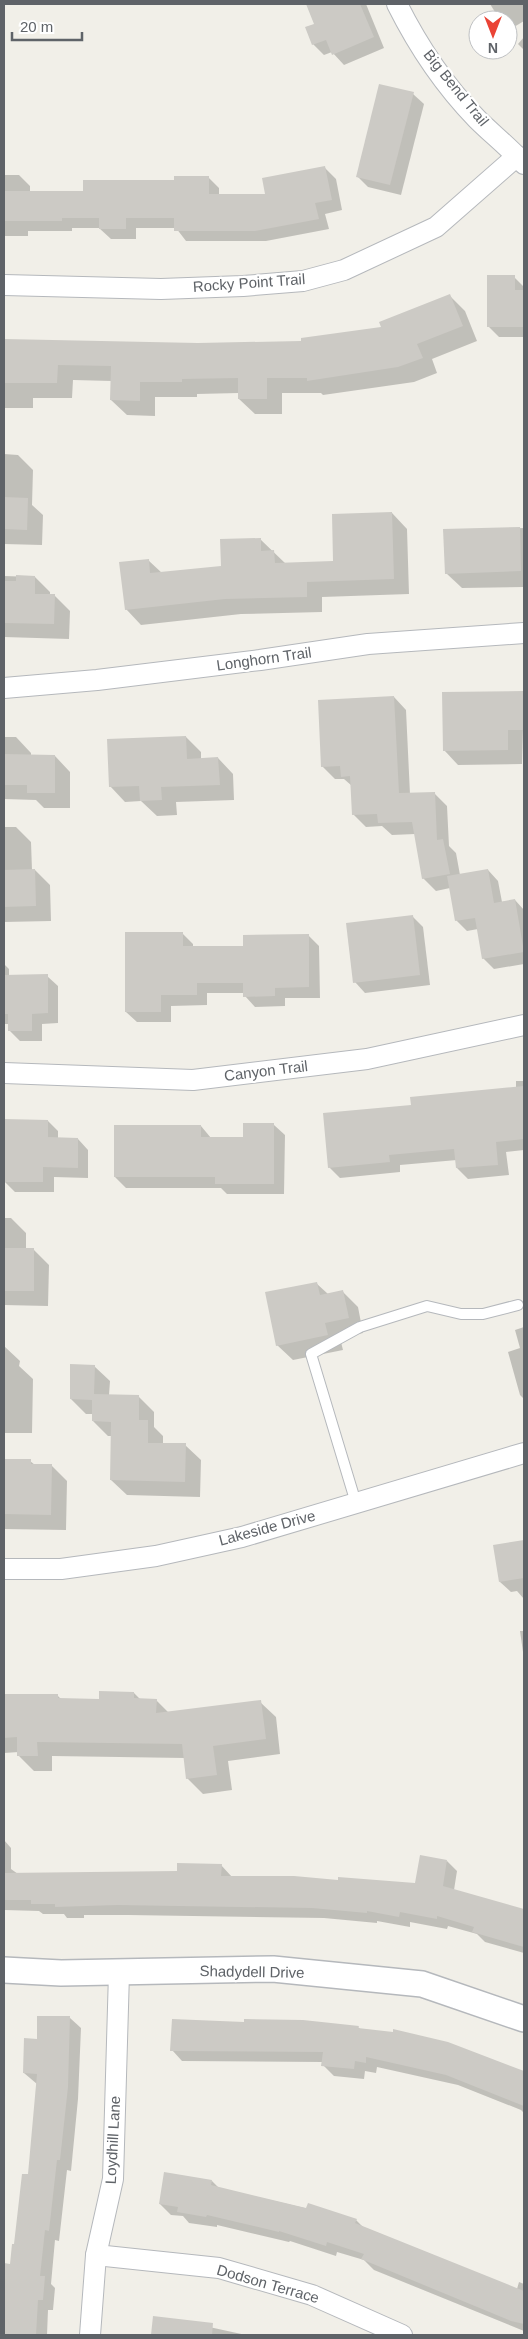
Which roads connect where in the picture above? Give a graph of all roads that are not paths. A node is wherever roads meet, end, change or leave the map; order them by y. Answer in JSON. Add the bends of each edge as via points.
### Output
{"nodes":[{"id":1,"x":397,"y":4,"type":"edge"},
{"id":2,"x":521,"y":160,"type":"edge"},
{"id":3,"x":4,"y":285,"type":"edge"},
{"id":4,"x":524,"y":633,"type":"edge"},
{"id":5,"x":4,"y":688,"type":"edge"},
{"id":6,"x":524,"y":1025,"type":"edge"},
{"id":7,"x":4,"y":1073,"type":"edge"},
{"id":8,"x":518,"y":1305,"type":"dead end"},
{"id":9,"x":524,"y":1453,"type":"edge"},
{"id":10,"x":356,"y":1503,"type":"junction"},
{"id":11,"x":4,"y":1569,"type":"edge"},
{"id":12,"x":4,"y":1970,"type":"edge"},
{"id":13,"x":119,"y":1973,"type":"junction"},
{"id":14,"x":524,"y":2019,"type":"edge"},
{"id":15,"x":96,"y":2255,"type":"junction"},
{"id":16,"x":90,"y":2335,"type":"edge"},
{"id":17,"x":402,"y":2335,"type":"edge"}],
"edges":[{"from":1,"to":2,"type":"street","name":"Big Bend Trail","via":[[438,70],[476,118]]},
{"from":2,"to":3,"type":"street","name":"Rocky Point Trail","via":[[436,227],[344,270],[303,281],[161,288]]},
{"from":4,"to":5,"type":"street","name":"Longhorn Trail","via":[[368,644],[241,663]]},
{"from":6,"to":7,"type":"street","name":"Canyon Trail","via":[[367,1059],[193,1080]]},
{"from":8,"to":10,"type":"lane","via":[[484,1314],[454,1313],[426,1306],[360,1327],[311,1354]]},
{"from":9,"to":10,"type":"street","name":"Lakeside Drive"},
{"from":10,"to":11,"type":"street","name":"Lakeside Drive","via":[[242,1537],[156,1556],[61,1569]]},
{"from":12,"to":13,"type":"street","name":"Shadydell Drive"},
{"from":13,"to":14,"type":"street","name":"Shadydell Drive","via":[[273,1969],[422,1984]]},
{"from":13,"to":15,"type":"street","name":"Loydhill Lane","via":[[113,2179]]},
{"from":15,"to":16,"type":"street","name":"Loydhill Lane"},
{"from":15,"to":17,"type":"street","name":"Dodson Terrace","via":[[219,2268],[312,2295]]}]}
